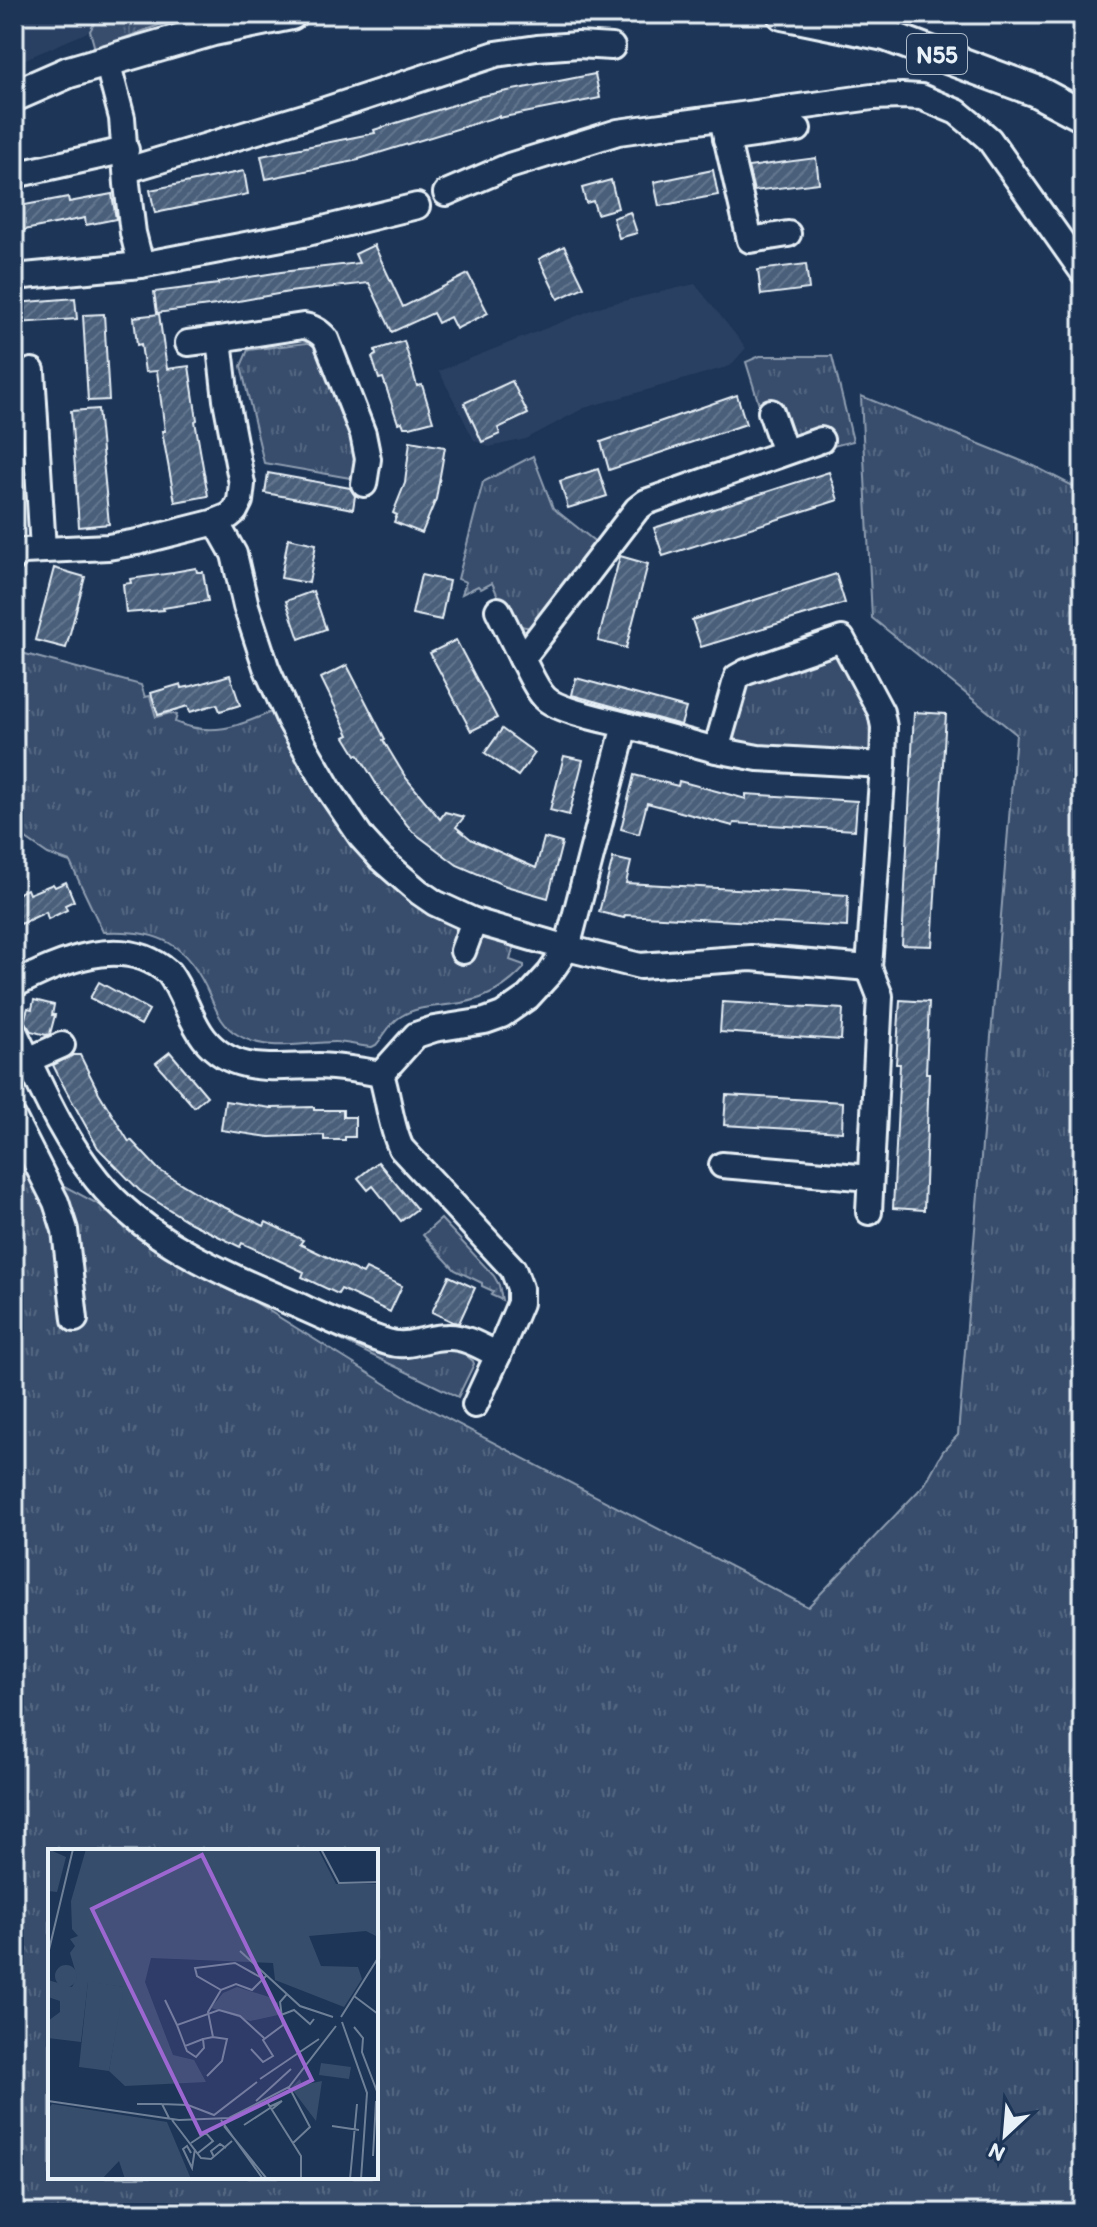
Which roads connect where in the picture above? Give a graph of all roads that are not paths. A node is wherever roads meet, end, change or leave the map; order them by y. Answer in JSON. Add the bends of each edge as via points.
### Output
{"nodes":[{"id":1,"x":291,"y":14,"type":"edge"},
{"id":2,"x":783,"y":14,"type":"edge"},
{"id":3,"x":214,"y":22,"type":"edge"},
{"id":4,"x":887,"y":24,"type":"edge"},
{"id":5,"x":612,"y":47,"type":"dead end"},
{"id":6,"x":107,"y":61,"type":"junction"},
{"id":7,"x":14,"y":96,"type":"edge"},
{"id":8,"x":1083,"y":116,"type":"edge"},
{"id":9,"x":724,"y":129,"type":"junction"},
{"id":10,"x":798,"y":129,"type":"dead end"},
{"id":11,"x":126,"y":160,"type":"junction"},
{"id":12,"x":14,"y":175,"type":"edge"},
{"id":13,"x":446,"y":193,"type":"dead end"},
{"id":14,"x":417,"y":206,"type":"dead end"},
{"id":15,"x":788,"y":234,"type":"dead end"},
{"id":16,"x":141,"y":265,"type":"junction"},
{"id":17,"x":1083,"y":272,"type":"edge"},
{"id":18,"x":14,"y":277,"type":"edge"},
{"id":19,"x":219,"y":339,"type":"junction"},
{"id":20,"x":188,"y":343,"type":"dead end"},
{"id":21,"x":32,"y":371,"type":"dead end"},
{"id":22,"x":771,"y":412,"type":"dead end"},
{"id":23,"x":821,"y":440,"type":"dead end"},
{"id":24,"x":785,"y":452,"type":"junction"},
{"id":25,"x":364,"y":484,"type":"dead end"},
{"id":26,"x":216,"y":522,"type":"junction"},
{"id":27,"x":43,"y":549,"type":"junction"},
{"id":28,"x":14,"y":558,"type":"edge"},
{"id":29,"x":498,"y":610,"type":"dead end"},
{"id":30,"x":522,"y":659,"type":"junction"},
{"id":31,"x":625,"y":725,"type":"junction"},
{"id":32,"x":716,"y":750,"type":"junction"},
{"id":33,"x":883,"y":765,"type":"junction"},
{"id":34,"x":474,"y":921,"type":"junction"},
{"id":35,"x":567,"y":948,"type":"junction"},
{"id":36,"x":463,"y":951,"type":"dead end"},
{"id":37,"x":869,"y":968,"type":"junction"},
{"id":38,"x":14,"y":985,"type":"edge"},
{"id":39,"x":14,"y":1031,"type":"edge"},
{"id":40,"x":62,"y":1045,"type":"dead end"},
{"id":41,"x":28,"y":1060,"type":"junction"},
{"id":42,"x":381,"y":1074,"type":"junction"},
{"id":43,"x":14,"y":1119,"type":"edge"},
{"id":44,"x":722,"y":1165,"type":"dead end"},
{"id":45,"x":870,"y":1178,"type":"junction"},
{"id":46,"x":869,"y":1212,"type":"dead end"},
{"id":47,"x":75,"y":1319,"type":"dead end"},
{"id":48,"x":498,"y":1355,"type":"junction"},
{"id":49,"x":475,"y":1405,"type":"dead end"}],
"edges":[{"from":1,"to":3,"type":"main road"},
{"from":2,"to":4,"type":"main road","number":"N55"},
{"from":3,"to":6,"type":"main road"},
{"from":4,"to":8,"type":"main road","number":"N55"},
{"from":5,"to":11,"type":"street","via":[[578,45],[496,54],[307,116]]},
{"from":6,"to":7,"type":"main road"},
{"from":6,"to":11,"type":"street"},
{"from":9,"to":10,"type":"street"},
{"from":9,"to":13,"type":"street","via":[[618,132],[509,166]]},
{"from":9,"to":15,"type":"street","via":[[750,240]]},
{"from":9,"to":17,"type":"street","via":[[886,96],[930,100],[957,112],[989,139]]},
{"from":11,"to":12,"type":"street"},
{"from":11,"to":16,"type":"street"},
{"from":14,"to":16,"type":"street"},
{"from":16,"to":18,"type":"street"},
{"from":19,"to":20,"type":"street"},
{"from":19,"to":25,"type":"street","via":[[303,326],[321,333],[352,436],[368,459]]},
{"from":19,"to":26,"type":"street","via":[[242,484],[235,511]]},
{"from":21,"to":27,"type":"street"},
{"from":22,"to":24,"type":"street"},
{"from":23,"to":24,"type":"street"},
{"from":24,"to":30,"type":"street","via":[[637,509]]},
{"from":26,"to":27,"type":"street","via":[[123,545]]},
{"from":26,"to":34,"type":"street","via":[[234,554],[277,694],[330,791],[362,838],[404,880],[435,903]]},
{"from":27,"to":28,"type":"street","via":[[18,552]]},
{"from":29,"to":30,"type":"street"},
{"from":30,"to":31,"type":"street","via":[[548,701]]},
{"from":31,"to":32,"type":"street"},
{"from":31,"to":35,"type":"street"},
{"from":32,"to":33,"type":"street","via":[[758,758]]},
{"from":32,"to":33,"type":"street","via":[[737,677],[849,636],[881,712]]},
{"from":33,"to":37,"type":"street"},
{"from":34,"to":35,"type":"street"},
{"from":34,"to":36,"type":"street"},
{"from":35,"to":37,"type":"street","via":[[640,966],[751,958]]},
{"from":35,"to":42,"type":"street","via":[[542,984],[515,1008],[485,1021],[416,1035]]},
{"from":37,"to":45,"type":"street","via":[[880,996]]},
{"from":38,"to":42,"type":"street","via":[[86,955],[139,957],[169,973],[200,1032],[223,1056],[255,1068],[348,1068]]},
{"from":39,"to":41,"type":"street"},
{"from":40,"to":41,"type":"street"},
{"from":41,"to":48,"type":"street","via":[[78,1155],[114,1201],[157,1236],[256,1287],[372,1337],[406,1345],[455,1337]]},
{"from":42,"to":48,"type":"street","via":[[401,1148],[513,1269],[520,1303]]},
{"from":43,"to":47,"type":"street","via":[[65,1230]]},
{"from":44,"to":45,"type":"street"},
{"from":45,"to":46,"type":"street"},
{"from":48,"to":49,"type":"street"}]}
